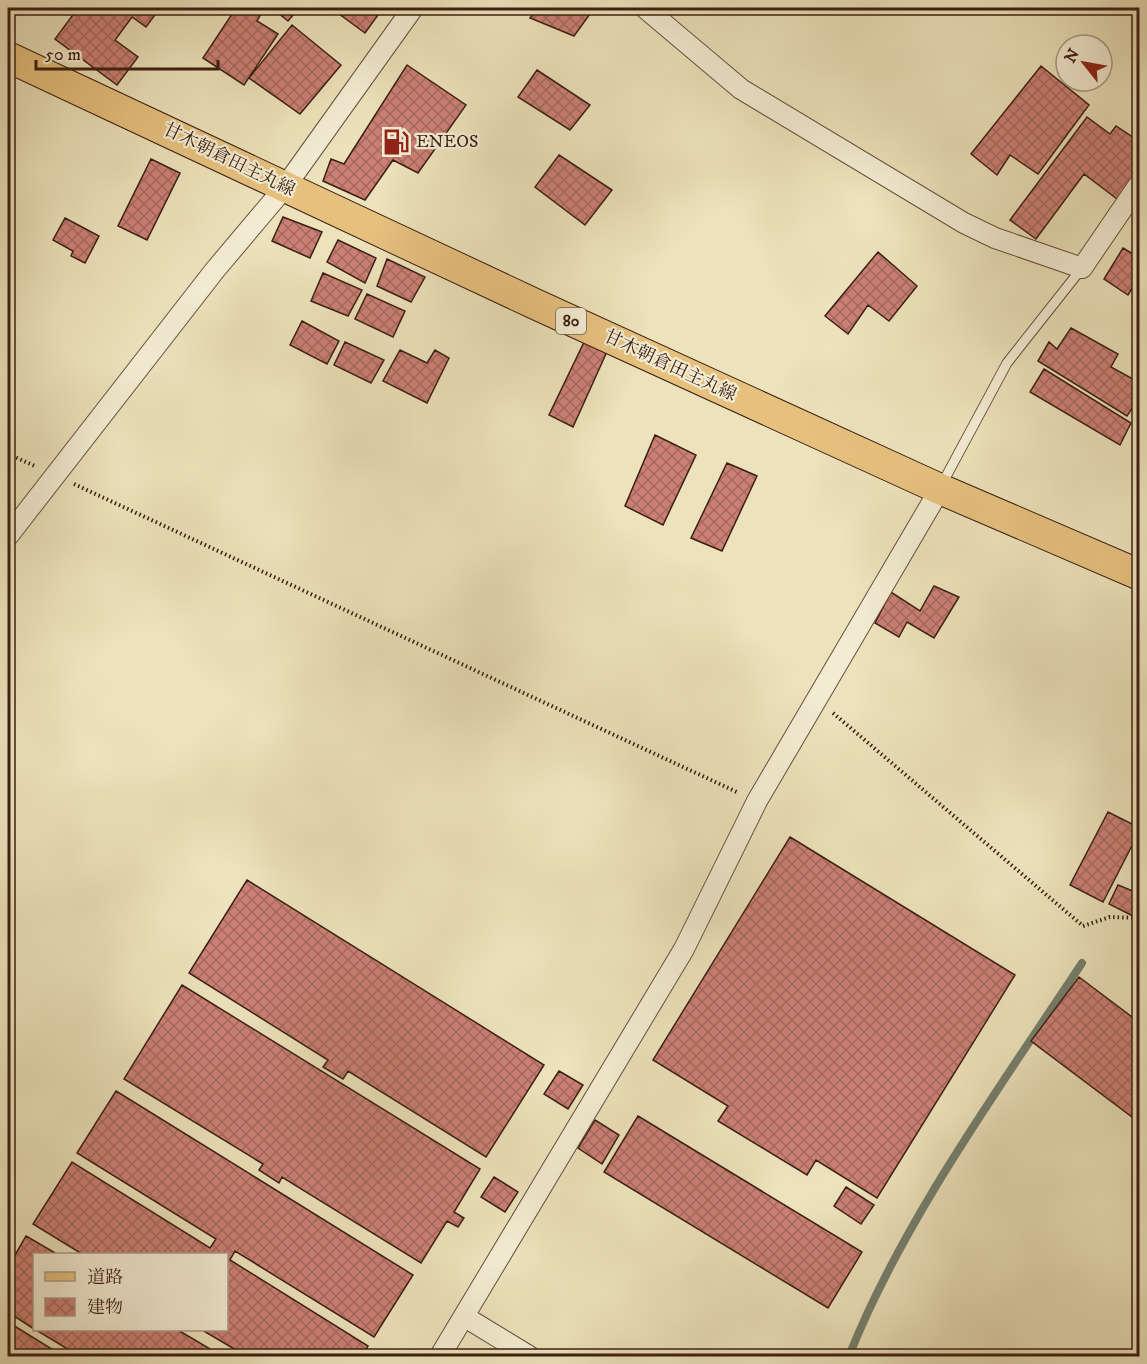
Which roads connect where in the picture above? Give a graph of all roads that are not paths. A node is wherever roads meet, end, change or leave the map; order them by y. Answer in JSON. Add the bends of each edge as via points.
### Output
{"nodes":[{"id":1,"x":413,"y":8,"type":"edge"},
{"id":2,"x":645,"y":8,"type":"edge"},
{"id":3,"x":8,"y":57,"type":"edge"},
{"id":4,"x":1140,"y":183,"type":"edge"},
{"id":5,"x":285,"y":187,"type":"junction"},
{"id":6,"x":1082,"y":268,"type":"junction"},
{"id":7,"x":940,"y":489,"type":"junction"},
{"id":8,"x":8,"y":536,"type":"edge"},
{"id":9,"x":1140,"y":575,"type":"edge"},
{"id":10,"x":465,"y":1317,"type":"junction"},
{"id":11,"x":440,"y":1356,"type":"edge"},
{"id":12,"x":529,"y":1356,"type":"edge"}],
"edges":[{"from":1,"to":5,"type":"street"},
{"from":2,"to":6,"type":"street","via":[[741,89],[964,223]]},
{"from":3,"to":5,"type":"main road","name":"甘木朝倉田主丸線","number":"80"},
{"from":4,"to":6,"type":"street"},
{"from":5,"to":7,"type":"main road","name":"甘木朝倉田主丸線","number":"80"},
{"from":5,"to":8,"type":"street","via":[[215,270]]},
{"from":6,"to":7,"type":"lane","via":[[1007,363]]},
{"from":7,"to":9,"type":"main road","name":"甘木朝倉田主丸線","number":"80"},
{"from":7,"to":10,"type":"street","via":[[757,801],[684,949]]},
{"from":10,"to":11,"type":"street"},
{"from":10,"to":12,"type":"street"}]}
